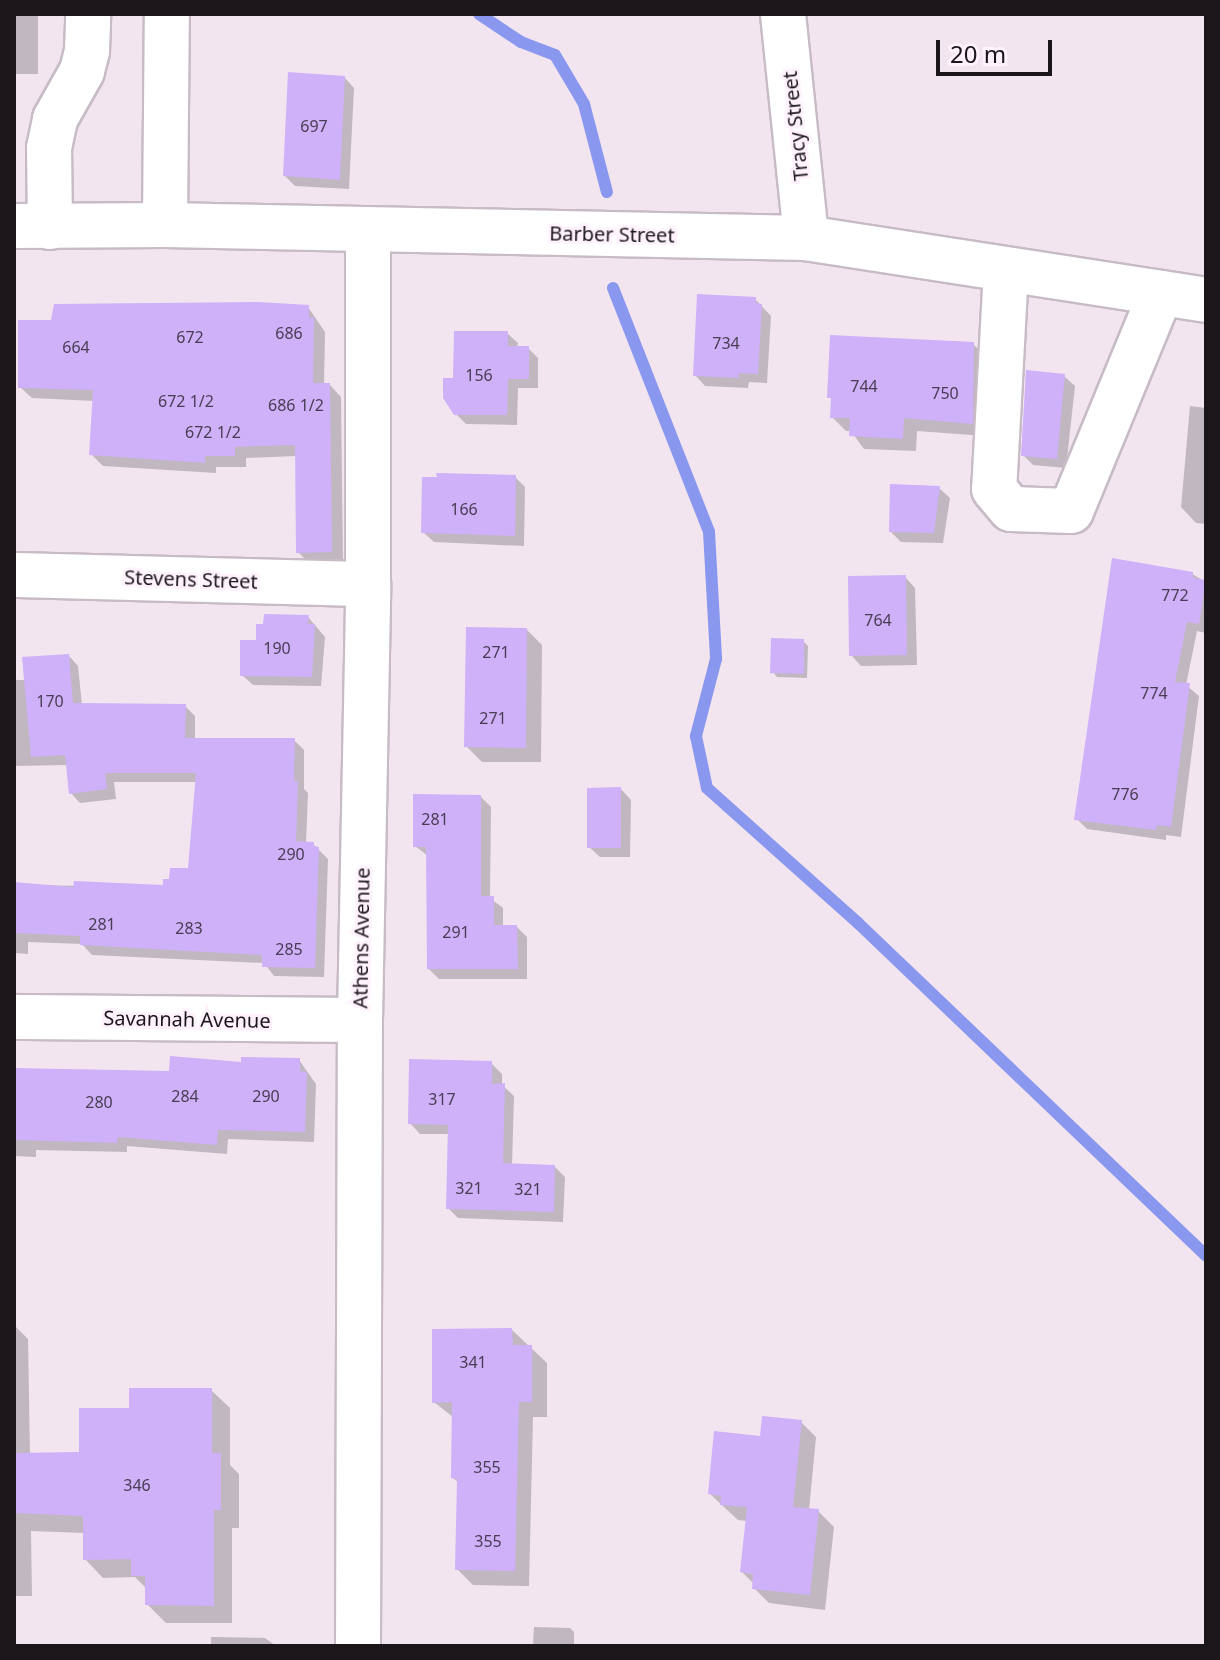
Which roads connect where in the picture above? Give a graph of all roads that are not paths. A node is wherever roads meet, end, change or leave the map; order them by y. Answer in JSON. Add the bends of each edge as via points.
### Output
{"nodes":[{"id":1,"x":88,"y":14,"type":"edge"},
{"id":2,"x":167,"y":14,"type":"edge"},
{"id":3,"x":783,"y":14,"type":"edge"},
{"id":4,"x":165,"y":225,"type":"junction"},
{"id":5,"x":32,"y":226,"type":"edge"},
{"id":6,"x":368,"y":230,"type":"junction"},
{"id":7,"x":806,"y":238,"type":"junction"},
{"id":8,"x":1006,"y":270,"type":"junction"},
{"id":9,"x":1161,"y":293,"type":"junction"},
{"id":10,"x":1206,"y":300,"type":"edge"},
{"id":11,"x":14,"y":575,"type":"edge"},
{"id":12,"x":368,"y":584,"type":"junction"},
{"id":13,"x":14,"y":1017,"type":"edge"},
{"id":14,"x":360,"y":1020,"type":"junction"},
{"id":15,"x":358,"y":1646,"type":"edge"}],
"edges":[{"from":1,"to":5,"type":"street","via":[[82,71],[55,119]]},
{"from":2,"to":4,"type":"street"},
{"from":3,"to":7,"type":"street","name":"Tracy Street"},
{"from":4,"to":5,"type":"street","name":"Barber Street"},
{"from":4,"to":6,"type":"street","name":"Barber Street"},
{"from":6,"to":7,"type":"street","name":"Barber Street"},
{"from":6,"to":12,"type":"street","name":"Athens Avenue"},
{"from":7,"to":8,"type":"street","name":"Barber Street"},
{"from":8,"to":9,"type":"street","name":"Barber Street"},
{"from":8,"to":9,"type":"street","via":[[994,489],[1011,509],[1071,511]]},
{"from":9,"to":10,"type":"street","name":"Barber Street"},
{"from":11,"to":12,"type":"street","name":"Stevens Street"},
{"from":12,"to":14,"type":"street","name":"Athens Avenue"},
{"from":13,"to":14,"type":"street","name":"Savannah Avenue"},
{"from":14,"to":15,"type":"street","name":"Athens Avenue"}]}
